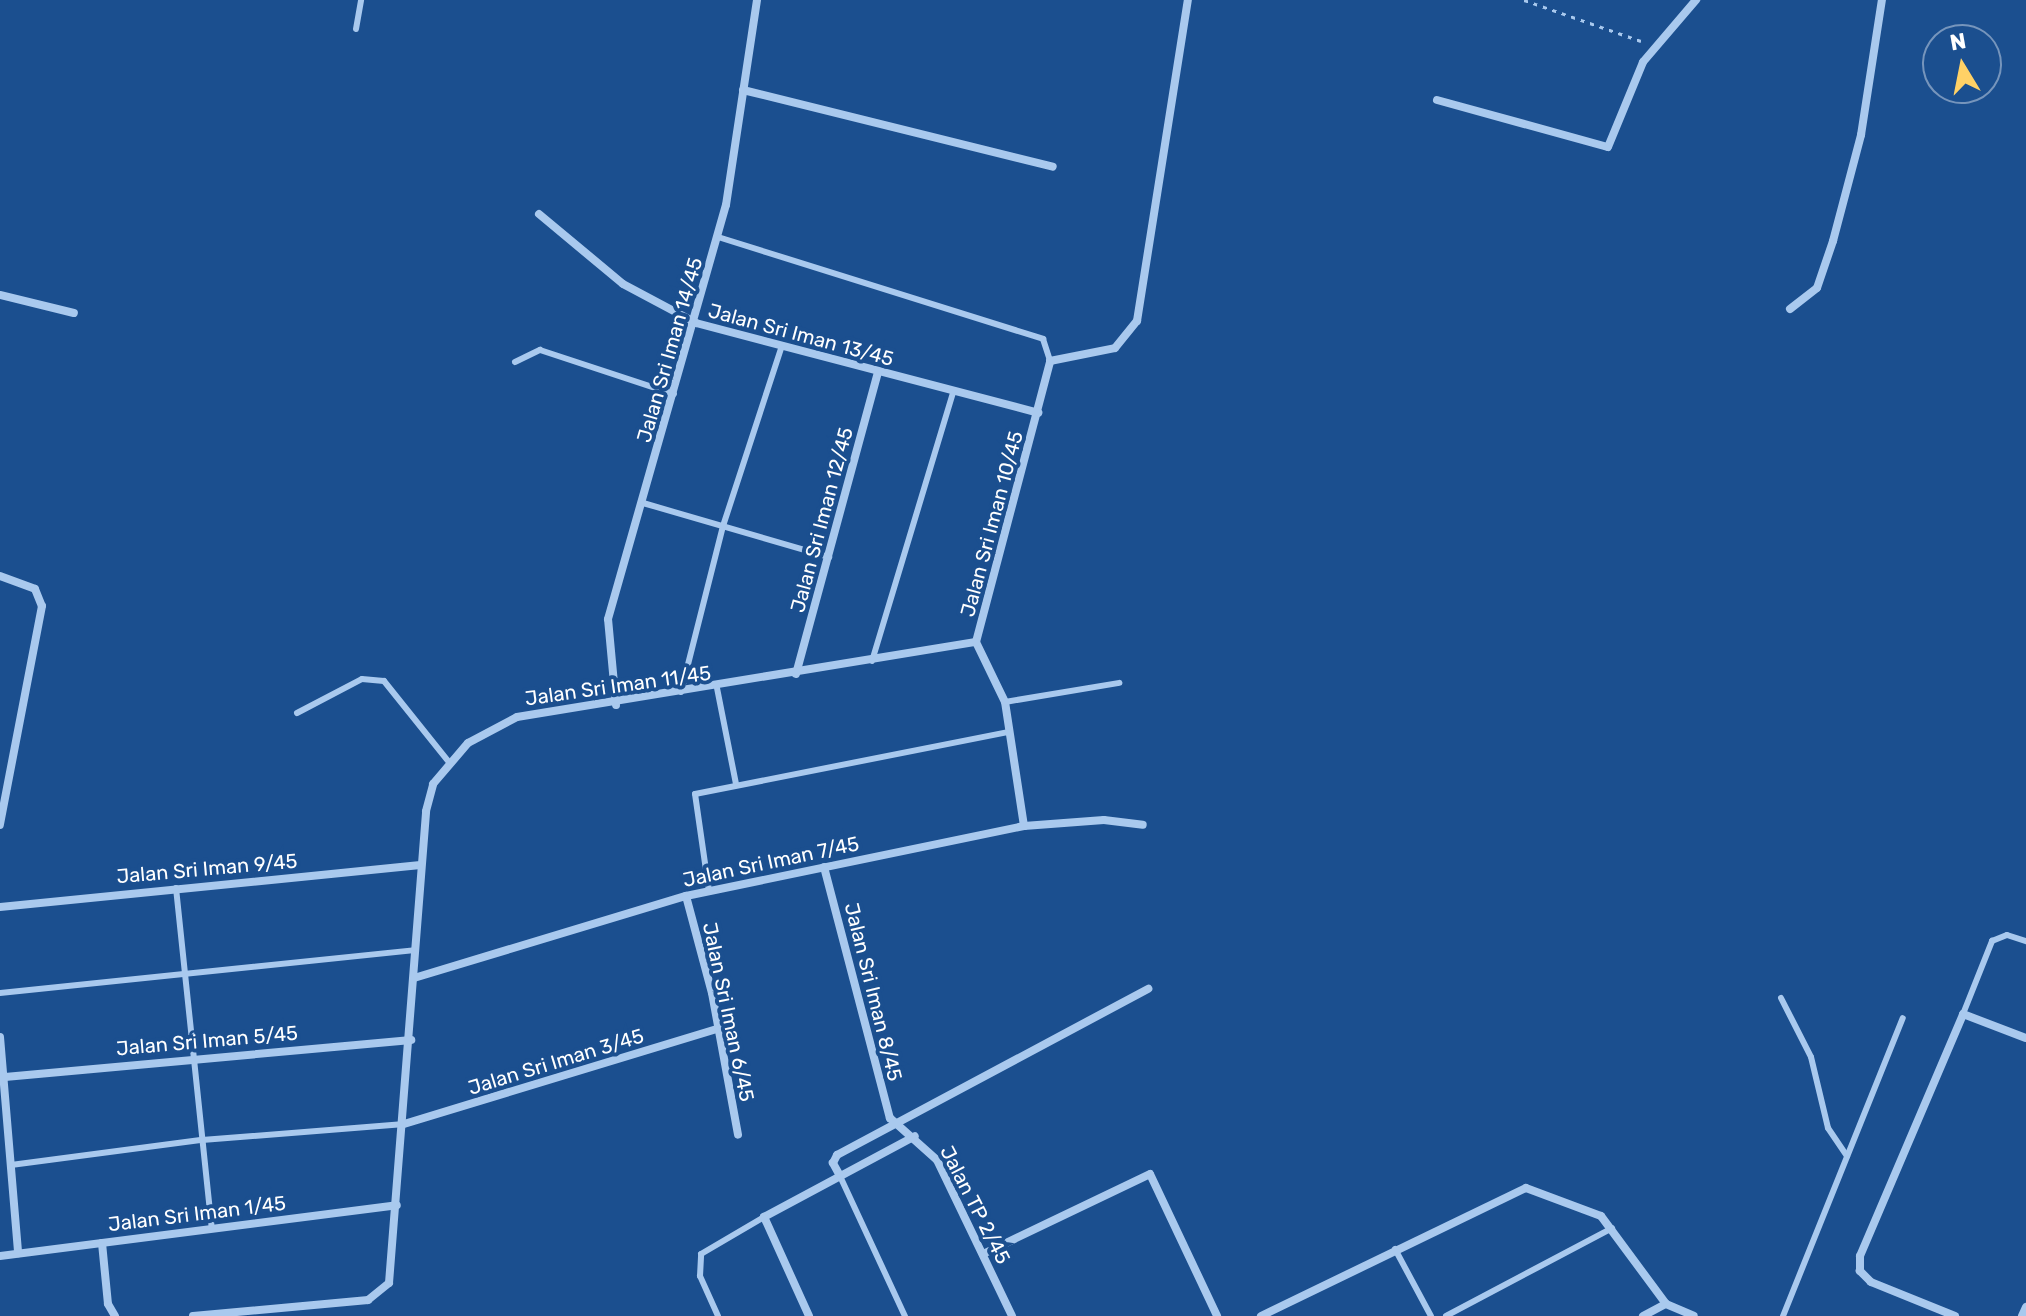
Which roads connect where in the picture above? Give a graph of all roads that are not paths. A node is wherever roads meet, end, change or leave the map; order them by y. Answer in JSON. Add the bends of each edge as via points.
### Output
{"nodes":[{"id":1,"x":361,"y":0,"type":"edge"},
{"id":2,"x":757,"y":0,"type":"edge"},
{"id":3,"x":1188,"y":0,"type":"edge"},
{"id":4,"x":1696,"y":0,"type":"edge"},
{"id":5,"x":1882,"y":0,"type":"edge"},
{"id":6,"x":356,"y":29,"type":"dead end"},
{"id":7,"x":743,"y":90,"type":"junction"},
{"id":8,"x":1437,"y":100,"type":"dead end"},
{"id":9,"x":1053,"y":167,"type":"dead end"},
{"id":10,"x":539,"y":214,"type":"dead end"},
{"id":11,"x":718,"y":237,"type":"junction"},
{"id":12,"x":0,"y":295,"type":"edge"},
{"id":13,"x":1790,"y":309,"type":"dead end"},
{"id":14,"x":74,"y":313,"type":"dead end"},
{"id":15,"x":696,"y":323,"type":"junction"},
{"id":16,"x":782,"y":346,"type":"junction"},
{"id":17,"x":1050,"y":361,"type":"junction"},
{"id":18,"x":515,"y":362,"type":"dead end"},
{"id":19,"x":878,"y":373,"type":"junction"},
{"id":20,"x":953,"y":392,"type":"junction"},
{"id":21,"x":675,"y":394,"type":"junction"},
{"id":22,"x":1038,"y":413,"type":"junction"},
{"id":23,"x":643,"y":503,"type":"junction"},
{"id":24,"x":723,"y":526,"type":"junction"},
{"id":25,"x":829,"y":557,"type":"junction"},
{"id":26,"x":0,"y":576,"type":"edge"},
{"id":27,"x":976,"y":642,"type":"junction"},
{"id":28,"x":872,"y":661,"type":"junction"},
{"id":29,"x":796,"y":674,"type":"junction"},
{"id":30,"x":1119,"y":683,"type":"dead end"},
{"id":31,"x":717,"y":688,"type":"junction"},
{"id":32,"x":680,"y":694,"type":"junction"},
{"id":33,"x":1005,"y":702,"type":"junction"},
{"id":34,"x":616,"y":705,"type":"junction"},
{"id":35,"x":297,"y":713,"type":"dead end"},
{"id":36,"x":1009,"y":732,"type":"junction"},
{"id":37,"x":448,"y":761,"type":"junction"},
{"id":38,"x":736,"y":784,"type":"junction"},
{"id":39,"x":0,"y":825,"type":"edge"},
{"id":40,"x":1143,"y":825,"type":"dead end"},
{"id":41,"x":1024,"y":826,"type":"junction"},
{"id":42,"x":418,"y":865,"type":"junction"},
{"id":43,"x":824,"y":867,"type":"junction"},
{"id":44,"x":176,"y":888,"type":"junction"},
{"id":45,"x":709,"y":891,"type":"junction"},
{"id":46,"x":686,"y":896,"type":"junction"},
{"id":47,"x":0,"y":907,"type":"edge"},
{"id":48,"x":2026,"y":941,"type":"edge"},
{"id":49,"x":415,"y":950,"type":"junction"},
{"id":50,"x":184,"y":974,"type":"junction"},
{"id":51,"x":414,"y":978,"type":"junction"},
{"id":52,"x":1148,"y":989,"type":"dead end"},
{"id":53,"x":0,"y":993,"type":"edge"},
{"id":54,"x":1781,"y":998,"type":"dead end"},
{"id":55,"x":1963,"y":1014,"type":"junction"},
{"id":56,"x":1903,"y":1018,"type":"dead end"},
{"id":57,"x":716,"y":1029,"type":"junction"},
{"id":58,"x":0,"y":1037,"type":"edge"},
{"id":59,"x":2026,"y":1038,"type":"edge"},
{"id":60,"x":411,"y":1040,"type":"junction"},
{"id":61,"x":192,"y":1057,"type":"junction"},
{"id":62,"x":5,"y":1077,"type":"junction"},
{"id":63,"x":893,"y":1123,"type":"junction"},
{"id":64,"x":404,"y":1124,"type":"junction"},
{"id":65,"x":738,"y":1135,"type":"dead end"},
{"id":66,"x":915,"y":1136,"type":"junction"},
{"id":67,"x":202,"y":1140,"type":"junction"},
{"id":68,"x":1847,"y":1156,"type":"junction"},
{"id":69,"x":11,"y":1165,"type":"junction"},
{"id":70,"x":839,"y":1174,"type":"junction"},
{"id":71,"x":397,"y":1205,"type":"junction"},
{"id":72,"x":764,"y":1217,"type":"junction"},
{"id":73,"x":212,"y":1228,"type":"junction"},
{"id":74,"x":1612,"y":1228,"type":"junction"},
{"id":75,"x":102,"y":1243,"type":"junction"},
{"id":76,"x":1395,"y":1249,"type":"junction"},
{"id":77,"x":18,"y":1253,"type":"junction"},
{"id":78,"x":983,"y":1254,"type":"junction"},
{"id":79,"x":0,"y":1256,"type":"edge"},
{"id":80,"x":1666,"y":1304,"type":"junction"},
{"id":81,"x":2026,"y":1307,"type":"edge"},
{"id":82,"x":115,"y":1316,"type":"edge"},
{"id":83,"x":193,"y":1316,"type":"edge"},
{"id":84,"x":718,"y":1316,"type":"edge"},
{"id":85,"x":809,"y":1316,"type":"edge"},
{"id":86,"x":905,"y":1316,"type":"edge"},
{"id":87,"x":1012,"y":1316,"type":"edge"},
{"id":88,"x":1217,"y":1316,"type":"edge"},
{"id":89,"x":1261,"y":1316,"type":"edge"},
{"id":90,"x":1431,"y":1316,"type":"edge"},
{"id":91,"x":1446,"y":1316,"type":"edge"},
{"id":92,"x":1643,"y":1316,"type":"edge"},
{"id":93,"x":1694,"y":1316,"type":"edge"},
{"id":94,"x":1783,"y":1316,"type":"edge"},
{"id":95,"x":1955,"y":1316,"type":"edge"},
{"id":96,"x":2022,"y":1316,"type":"edge"}],
"edges":[{"from":1,"to":6,"type":"lane"},
{"from":2,"to":7,"type":"street","name":"Jalan Sri Iman 14/45"},
{"from":3,"to":17,"type":"street","via":[[1137,321],[1115,348]]},
{"from":4,"to":8,"type":"street","via":[[1643,62],[1608,147]]},
{"from":5,"to":13,"type":"street","via":[[1861,135],[1833,241],[1817,288]]},
{"from":7,"to":9,"type":"street"},
{"from":7,"to":11,"type":"street","name":"Jalan Sri Iman 14/45"},
{"from":10,"to":15,"type":"street","name":"Jalan Sri Iman 13/45","via":[[623,284]]},
{"from":11,"to":15,"type":"street","name":"Jalan Sri Iman 14/45"},
{"from":11,"to":17,"type":"lane","via":[[1043,339]]},
{"from":12,"to":14,"type":"street"},
{"from":15,"to":16,"type":"street","name":"Jalan Sri Iman 13/45"},
{"from":15,"to":21,"type":"street","name":"Jalan Sri Iman 14/45"},
{"from":16,"to":19,"type":"street","name":"Jalan Sri Iman 13/45"},
{"from":16,"to":24,"type":"lane"},
{"from":17,"to":22,"type":"street","name":"Jalan Sri Iman 10/45"},
{"from":18,"to":21,"type":"lane","via":[[540,350]]},
{"from":19,"to":20,"type":"street","name":"Jalan Sri Iman 13/45"},
{"from":19,"to":25,"type":"street","name":"Jalan Sri Iman 12/45"},
{"from":20,"to":22,"type":"street","name":"Jalan Sri Iman 13/45"},
{"from":20,"to":28,"type":"lane"},
{"from":21,"to":23,"type":"street","name":"Jalan Sri Iman 14/45"},
{"from":22,"to":27,"type":"street","name":"Jalan Sri Iman 10/45"},
{"from":23,"to":24,"type":"lane"},
{"from":23,"to":34,"type":"street","name":"Jalan Sri Iman 14/45","via":[[608,619]]},
{"from":24,"to":25,"type":"lane"},
{"from":24,"to":32,"type":"lane"},
{"from":25,"to":29,"type":"street","name":"Jalan Sri Iman 12/45"},
{"from":26,"to":39,"type":"street","via":[[35,589],[42,606]]},
{"from":27,"to":28,"type":"street","name":"Jalan Sri Iman 11/45"},
{"from":27,"to":33,"type":"street","name":"Jalan Sri Iman 10/45"},
{"from":28,"to":29,"type":"street","name":"Jalan Sri Iman 11/45"},
{"from":29,"to":31,"type":"street","name":"Jalan Sri Iman 11/45"},
{"from":30,"to":33,"type":"lane"},
{"from":31,"to":32,"type":"street","name":"Jalan Sri Iman 11/45"},
{"from":31,"to":38,"type":"lane"},
{"from":32,"to":34,"type":"street","name":"Jalan Sri Iman 11/45"},
{"from":33,"to":36,"type":"street","name":"Jalan Sri Iman 10/45"},
{"from":34,"to":37,"type":"street","name":"Jalan Sri Iman 11/45","via":[[517,717],[492,727]]},
{"from":35,"to":37,"type":"lane","via":[[373,677],[393,688]]},
{"from":36,"to":38,"type":"lane"},
{"from":36,"to":41,"type":"street","name":"Jalan Sri Iman 10/45"},
{"from":37,"to":42,"type":"street","name":"Jalan Sri Iman 11/45","via":[[433,784]]},
{"from":38,"to":45,"type":"lane","via":[[692,797]]},
{"from":40,"to":41,"type":"street","name":"Jalan Sri Iman 7/45","via":[[1104,820]]},
{"from":41,"to":43,"type":"street","name":"Jalan Sri Iman 7/45"},
{"from":42,"to":44,"type":"street","name":"Jalan Sri Iman 9/45"},
{"from":42,"to":49,"type":"street","name":"Jalan Sri Iman 11/45"},
{"from":43,"to":45,"type":"street","name":"Jalan Sri Iman 7/45"},
{"from":43,"to":63,"type":"street","name":"Jalan Sri Iman 8/45"},
{"from":44,"to":47,"type":"street","name":"Jalan Sri Iman 9/45"},
{"from":44,"to":50,"type":"lane"},
{"from":45,"to":46,"type":"street","name":"Jalan Sri Iman 7/45"},
{"from":46,"to":51,"type":"street","name":"Jalan Sri Iman 7/45"},
{"from":46,"to":57,"type":"street","name":"Jalan Sri Iman 6/45"},
{"from":48,"to":55,"type":"lane","via":[[2007,935],[1992,941]]},
{"from":49,"to":50,"type":"lane"},
{"from":49,"to":51,"type":"street","name":"Jalan Sri Iman 11/45"},
{"from":50,"to":53,"type":"lane"},
{"from":50,"to":61,"type":"lane"},
{"from":51,"to":60,"type":"street","name":"Jalan Sri Iman 11/45"},
{"from":52,"to":63,"type":"street"},
{"from":54,"to":68,"type":"lane","via":[[1811,1057],[1828,1128]]},
{"from":55,"to":59,"type":"street"},
{"from":55,"to":95,"type":"street","via":[[1859,1264],[1871,1282]]},
{"from":56,"to":68,"type":"lane"},
{"from":57,"to":64,"type":"street","name":"Jalan Sri Iman 3/45"},
{"from":57,"to":65,"type":"street","name":"Jalan Sri Iman 6/45"},
{"from":58,"to":62,"type":"street"},
{"from":60,"to":61,"type":"street","name":"Jalan Sri Iman 5/45"},
{"from":60,"to":64,"type":"street","name":"Jalan Sri Iman 11/45"},
{"from":61,"to":62,"type":"street","name":"Jalan Sri Iman 5/45"},
{"from":61,"to":67,"type":"lane"},
{"from":62,"to":69,"type":"street"},
{"from":63,"to":66,"type":"street","name":"Jalan TP 2/45"},
{"from":63,"to":70,"type":"street","via":[[837,1155],[833,1163]]},
{"from":64,"to":67,"type":"lane"},
{"from":64,"to":71,"type":"street","name":"Jalan Sri Iman 11/45"},
{"from":66,"to":70,"type":"street"},
{"from":66,"to":78,"type":"street","name":"Jalan TP 2/45","via":[[937,1160]]},
{"from":67,"to":69,"type":"lane"},
{"from":67,"to":73,"type":"lane"},
{"from":68,"to":94,"type":"lane"},
{"from":69,"to":77,"type":"street"},
{"from":70,"to":72,"type":"street"},
{"from":70,"to":86,"type":"lane"},
{"from":71,"to":73,"type":"street","name":"Jalan Sri Iman 1/45"},
{"from":71,"to":83,"type":"street","name":"Jalan Sri Iman 11/45","via":[[392,1274],[376,1297]]},
{"from":72,"to":84,"type":"lane","via":[[701,1254],[700,1276]]},
{"from":72,"to":85,"type":"street"},
{"from":73,"to":75,"type":"street","name":"Jalan Sri Iman 1/45"},
{"from":74,"to":76,"type":"street","via":[[1572,1201],[1519,1189]]},
{"from":74,"to":80,"type":"street"},
{"from":74,"to":91,"type":"lane"},
{"from":75,"to":77,"type":"street","name":"Jalan Sri Iman 1/45"},
{"from":75,"to":82,"type":"street","via":[[108,1304]]},
{"from":76,"to":89,"type":"street"},
{"from":76,"to":90,"type":"lane"},
{"from":77,"to":79,"type":"street","name":"Jalan Sri Iman 1/45"},
{"from":78,"to":87,"type":"street","name":"Jalan TP 2/45"},
{"from":78,"to":88,"type":"street","via":[[1150,1174]]},
{"from":80,"to":92,"type":"street"},
{"from":80,"to":93,"type":"street"},
{"from":81,"to":96,"type":"street"}]}
